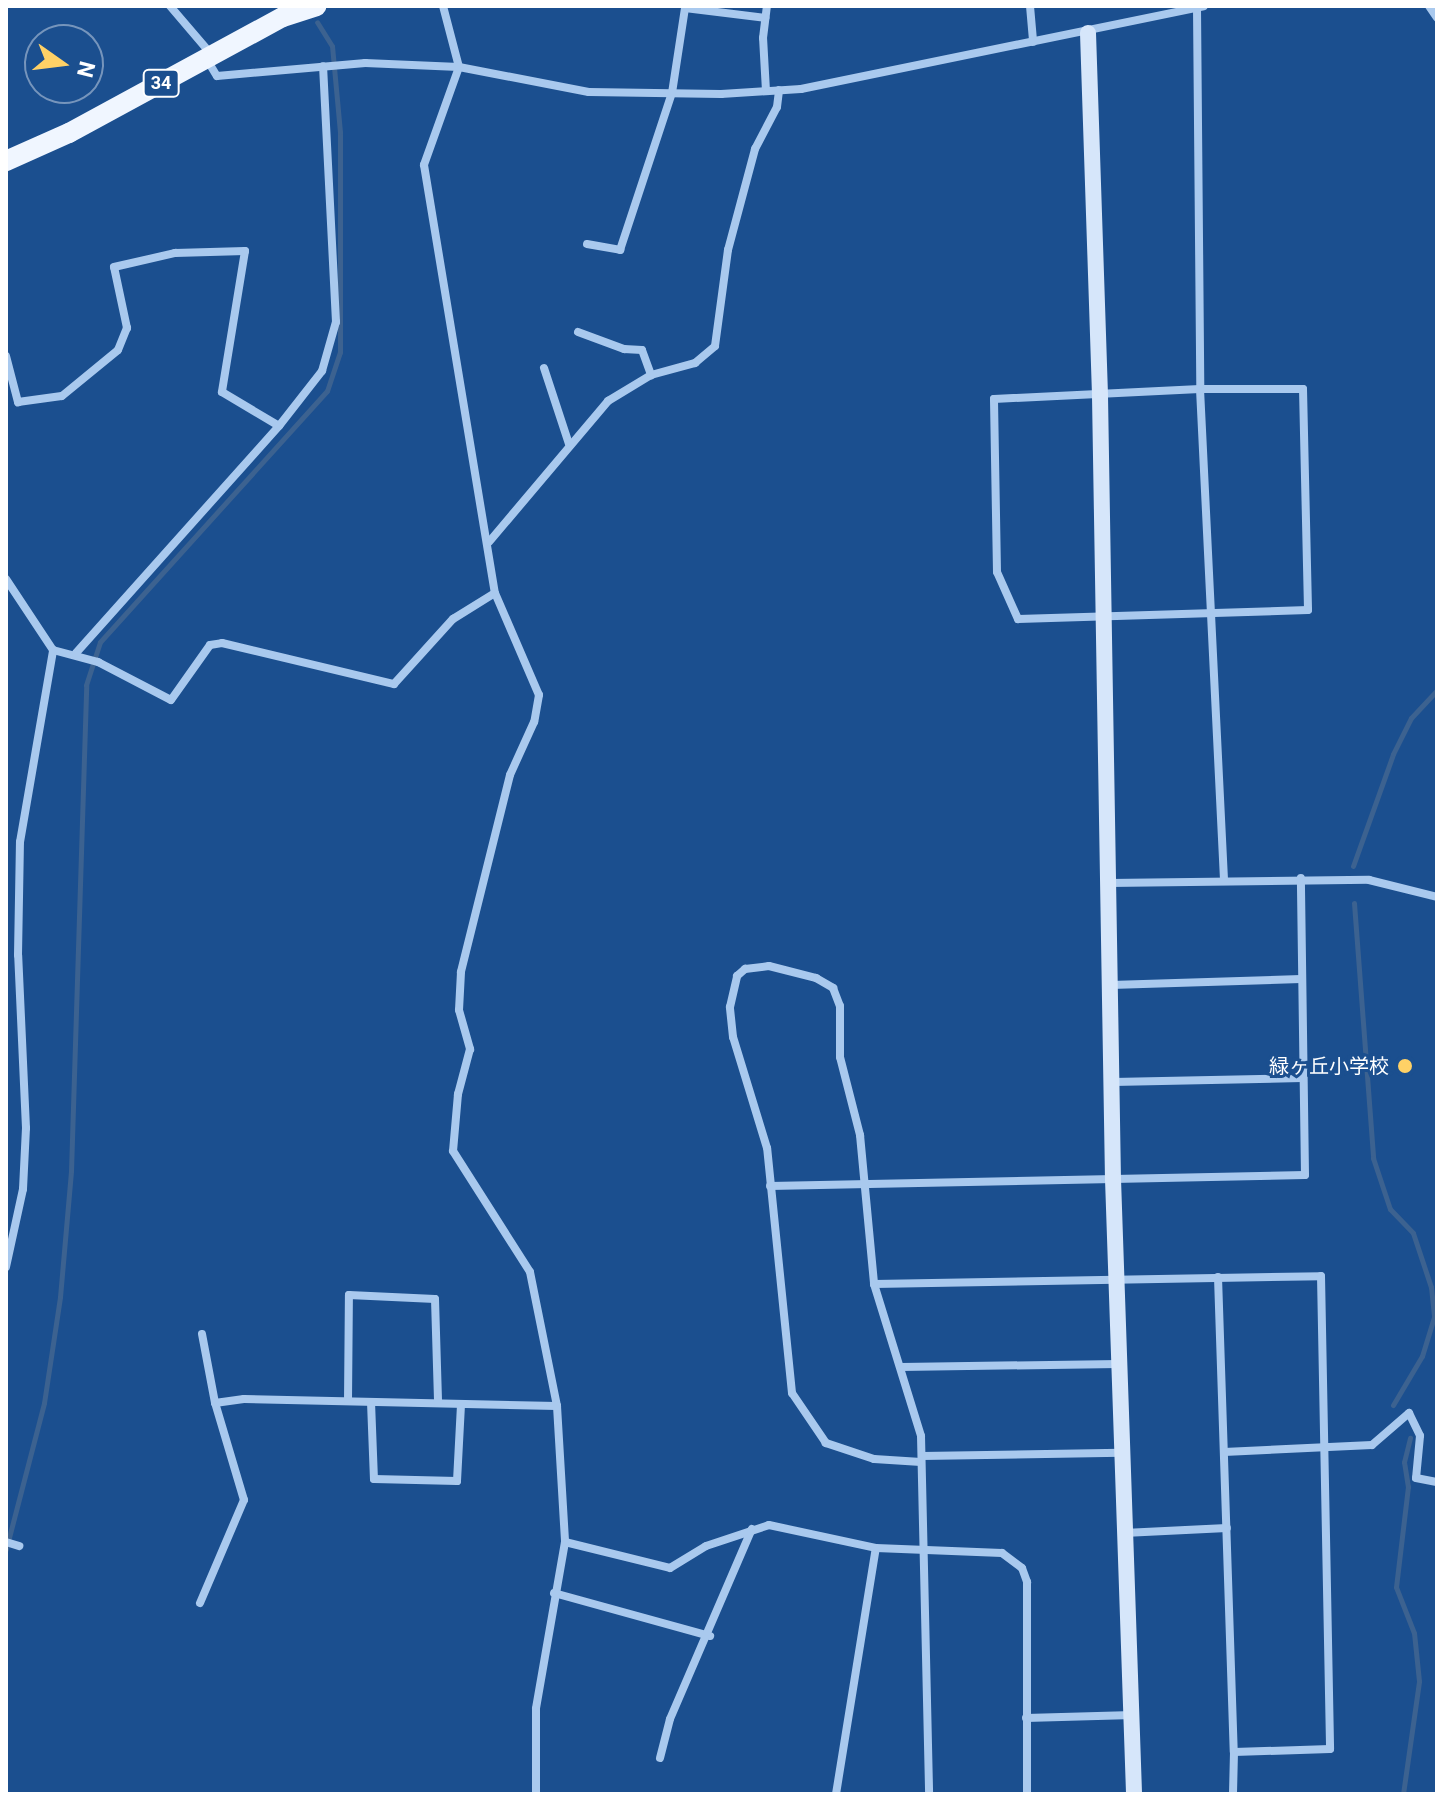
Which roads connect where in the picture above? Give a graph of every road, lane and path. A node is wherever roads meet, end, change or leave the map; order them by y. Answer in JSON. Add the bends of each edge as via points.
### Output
{"nodes":[{"id":1,"x":170,"y":6,"type":"edge"},
{"id":2,"x":316,"y":6,"type":"edge"},
{"id":3,"x":443,"y":6,"type":"edge"},
{"id":4,"x":767,"y":6,"type":"edge"},
{"id":5,"x":1030,"y":6,"type":"edge"},
{"id":6,"x":1148,"y":6,"type":"edge"},
{"id":7,"x":1429,"y":6,"type":"edge"},
{"id":8,"x":1201,"y":7,"type":"edge"},
{"id":9,"x":281,"y":12,"type":"edge"},
{"id":10,"x":765,"y":18,"type":"junction"},
{"id":11,"x":1437,"y":18,"type":"edge"},
{"id":12,"x":1146,"y":20,"type":"junction"},
{"id":13,"x":1088,"y":33,"type":"junction"},
{"id":14,"x":1033,"y":42,"type":"junction"},
{"id":15,"x":209,"y":57,"type":"junction"},
{"id":16,"x":325,"y":66,"type":"junction"},
{"id":17,"x":459,"y":67,"type":"junction"},
{"id":18,"x":779,"y":90,"type":"junction"},
{"id":19,"x":766,"y":91,"type":"junction"},
{"id":20,"x":672,"y":93,"type":"junction"},
{"id":21,"x":6,"y":161,"type":"edge"},
{"id":22,"x":587,"y":244,"type":"dead end"},
{"id":23,"x":578,"y":332,"type":"dead end"},
{"id":24,"x":6,"y":356,"type":"edge"},
{"id":25,"x":544,"y":368,"type":"dead end"},
{"id":26,"x":651,"y":375,"type":"junction"},
{"id":27,"x":1200,"y":389,"type":"junction"},
{"id":28,"x":1100,"y":396,"type":"junction"},
{"id":29,"x":279,"y":426,"type":"junction"},
{"id":30,"x":569,"y":444,"type":"junction"},
{"id":31,"x":489,"y":542,"type":"junction"},
{"id":32,"x":6,"y":579,"type":"edge"},
{"id":33,"x":495,"y":593,"type":"junction"},
{"id":34,"x":1209,"y":614,"type":"junction"},
{"id":35,"x":1104,"y":619,"type":"junction"},
{"id":36,"x":53,"y":650,"type":"junction"},
{"id":37,"x":80,"y":655,"type":"junction"},
{"id":38,"x":1301,"y":878,"type":"junction"},
{"id":39,"x":1224,"y":880,"type":"junction"},
{"id":40,"x":1108,"y":883,"type":"junction"},
{"id":41,"x":1437,"y":897,"type":"edge"},
{"id":42,"x":1301,"y":979,"type":"junction"},
{"id":43,"x":1111,"y":985,"type":"junction"},
{"id":44,"x":1302,"y":1078,"type":"junction"},
{"id":45,"x":1113,"y":1082,"type":"junction"},
{"id":46,"x":1113,"y":1179,"type":"junction"},
{"id":47,"x":866,"y":1182,"type":"junction"},
{"id":48,"x":770,"y":1186,"type":"junction"},
{"id":49,"x":6,"y":1267,"type":"edge"},
{"id":50,"x":1218,"y":1277,"type":"junction"},
{"id":51,"x":1118,"y":1281,"type":"junction"},
{"id":52,"x":874,"y":1284,"type":"junction"},
{"id":53,"x":202,"y":1334,"type":"dead end"},
{"id":54,"x":1120,"y":1364,"type":"junction"},
{"id":55,"x":901,"y":1367,"type":"junction"},
{"id":56,"x":348,"y":1401,"type":"junction"},
{"id":57,"x":371,"y":1402,"type":"junction"},
{"id":58,"x":215,"y":1403,"type":"junction"},
{"id":59,"x":438,"y":1403,"type":"junction"},
{"id":60,"x":461,"y":1404,"type":"junction"},
{"id":61,"x":557,"y":1406,"type":"junction"},
{"id":62,"x":1324,"y":1449,"type":"junction"},
{"id":63,"x":1224,"y":1452,"type":"junction"},
{"id":64,"x":1121,"y":1453,"type":"junction"},
{"id":65,"x":921,"y":1459,"type":"junction"},
{"id":66,"x":1437,"y":1482,"type":"edge"},
{"id":67,"x":1227,"y":1528,"type":"junction"},
{"id":68,"x":752,"y":1529,"type":"junction"},
{"id":69,"x":1124,"y":1533,"type":"junction"},
{"id":70,"x":6,"y":1542,"type":"edge"},
{"id":71,"x":565,"y":1542,"type":"junction"},
{"id":72,"x":18,"y":1546,"type":"dead end"},
{"id":73,"x":876,"y":1548,"type":"junction"},
{"id":74,"x":924,"y":1551,"type":"junction"},
{"id":75,"x":554,"y":1593,"type":"junction"},
{"id":76,"x":200,"y":1603,"type":"dead end"},
{"id":77,"x":710,"y":1636,"type":"junction"},
{"id":78,"x":1133,"y":1715,"type":"junction"},
{"id":79,"x":1026,"y":1718,"type":"junction"},
{"id":80,"x":1234,"y":1752,"type":"junction"},
{"id":81,"x":660,"y":1758,"type":"dead end"},
{"id":82,"x":536,"y":1794,"type":"edge"},
{"id":83,"x":836,"y":1794,"type":"edge"},
{"id":84,"x":929,"y":1794,"type":"edge"},
{"id":85,"x":1027,"y":1794,"type":"edge"},
{"id":86,"x":1134,"y":1794,"type":"edge"},
{"id":87,"x":1233,"y":1794,"type":"edge"}],
"edges":[{"from":1,"to":15,"type":"street"},
{"from":2,"to":9,"type":"main road","number":"34"},
{"from":3,"to":17,"type":"street"},
{"from":4,"to":10,"type":"street"},
{"from":5,"to":14,"type":"street"},
{"from":6,"to":12,"type":"street"},
{"from":7,"to":11,"type":"street"},
{"from":8,"to":12,"type":"street"},
{"from":8,"to":27,"type":"street"},
{"from":9,"to":15,"type":"main road","number":"34"},
{"from":10,"to":19,"type":"street"},
{"from":10,"to":20,"type":"street","via":[[685,8]]},
{"from":12,"to":13,"type":"street"},
{"from":13,"to":14,"type":"street"},
{"from":13,"to":28,"type":"street"},
{"from":14,"to":18,"type":"street"},
{"from":15,"to":16,"type":"street","via":[[217,76]]},
{"from":15,"to":21,"type":"main road","number":"34"},
{"from":16,"to":17,"type":"street"},
{"from":16,"to":29,"type":"street","via":[[336,322],[322,371]]},
{"from":17,"to":20,"type":"street","via":[[589,92]]},
{"from":17,"to":31,"type":"street","via":[[424,165]]},
{"from":18,"to":19,"type":"street"},
{"from":18,"to":26,"type":"street","via":[[777,107],[755,149],[728,250],[715,346],[695,363]]},
{"from":19,"to":20,"type":"street"},
{"from":20,"to":22,"type":"street","via":[[620,250]]},
{"from":23,"to":26,"type":"street","via":[[642,350]]},
{"from":24,"to":29,"type":"street","via":[[18,402],[62,396],[118,350],[127,328],[114,267],[175,253],[245,251],[222,392]]},
{"from":25,"to":30,"type":"street"},
{"from":26,"to":30,"type":"street","via":[[608,401]]},
{"from":27,"to":28,"type":"street"},
{"from":27,"to":34,"type":"street"},
{"from":27,"to":34,"type":"street","via":[[1303,389],[1308,610]]},
{"from":28,"to":35,"type":"street"},
{"from":28,"to":35,"type":"street","via":[[994,399],[997,572],[1018,619]]},
{"from":29,"to":37,"type":"street"},
{"from":30,"to":31,"type":"street"},
{"from":31,"to":33,"type":"street"},
{"from":32,"to":36,"type":"street"},
{"from":33,"to":37,"type":"street","via":[[453,619],[394,684],[222,643],[210,645],[171,700]]},
{"from":33,"to":61,"type":"street","via":[[539,695],[534,722],[510,775],[461,972],[459,1010],[470,1049],[453,1151],[530,1272]]},
{"from":34,"to":35,"type":"street"},
{"from":34,"to":39,"type":"street"},
{"from":35,"to":40,"type":"street"},
{"from":36,"to":37,"type":"street"},
{"from":36,"to":49,"type":"street","via":[[20,842],[18,955],[26,1128],[23,1189]]},
{"from":38,"to":39,"type":"street"},
{"from":38,"to":41,"type":"street","via":[[1369,880]]},
{"from":38,"to":42,"type":"street"},
{"from":39,"to":40,"type":"street"},
{"from":40,"to":43,"type":"street"},
{"from":42,"to":43,"type":"street"},
{"from":42,"to":44,"type":"street"},
{"from":43,"to":45,"type":"street"},
{"from":44,"to":45,"type":"street"},
{"from":44,"to":46,"type":"street","via":[[1305,1175]]},
{"from":45,"to":46,"type":"street"},
{"from":46,"to":47,"type":"street"},
{"from":46,"to":51,"type":"street"},
{"from":47,"to":48,"type":"street"},
{"from":47,"to":48,"type":"street","via":[[840,1057],[840,1006],[833,988],[769,966],[745,969],[737,976],[730,1007],[733,1037],[767,1148]]},
{"from":47,"to":52,"type":"street"},
{"from":48,"to":65,"type":"street","via":[[792,1393],[826,1443],[874,1459]]},
{"from":50,"to":51,"type":"street"},
{"from":50,"to":62,"type":"street","via":[[1321,1276]]},
{"from":50,"to":63,"type":"street"},
{"from":51,"to":52,"type":"street"},
{"from":51,"to":54,"type":"street"},
{"from":52,"to":55,"type":"street"},
{"from":53,"to":58,"type":"street"},
{"from":54,"to":55,"type":"street"},
{"from":54,"to":64,"type":"street"},
{"from":55,"to":65,"type":"street","via":[[918,1419]]},
{"from":56,"to":57,"type":"street"},
{"from":56,"to":58,"type":"street"},
{"from":56,"to":59,"type":"street","via":[[349,1295],[435,1299]]},
{"from":57,"to":59,"type":"street"},
{"from":57,"to":60,"type":"street","via":[[374,1479],[457,1481]]},
{"from":58,"to":76,"type":"street","via":[[244,1500]]},
{"from":59,"to":60,"type":"street"},
{"from":60,"to":61,"type":"street"},
{"from":61,"to":71,"type":"street"},
{"from":62,"to":63,"type":"street"},
{"from":62,"to":66,"type":"street","via":[[1372,1445],[1409,1413],[1420,1436],[1416,1478]]},
{"from":62,"to":80,"type":"street","via":[[1330,1749]]},
{"from":63,"to":67,"type":"street"},
{"from":64,"to":65,"type":"street"},
{"from":64,"to":69,"type":"street"},
{"from":65,"to":74,"type":"street"},
{"from":67,"to":69,"type":"street"},
{"from":67,"to":80,"type":"street"},
{"from":68,"to":71,"type":"street","via":[[670,1568]]},
{"from":68,"to":73,"type":"street","via":[[769,1525]]},
{"from":68,"to":77,"type":"street"},
{"from":69,"to":78,"type":"street"},
{"from":70,"to":72,"type":"street"},
{"from":71,"to":75,"type":"street"},
{"from":73,"to":74,"type":"street"},
{"from":73,"to":83,"type":"street"},
{"from":74,"to":79,"type":"street","via":[[990,1550],[1022,1568],[1027,1582]]},
{"from":74,"to":84,"type":"street"},
{"from":75,"to":77,"type":"street"},
{"from":75,"to":82,"type":"street","via":[[536,1709]]},
{"from":77,"to":81,"type":"street","via":[[670,1719]]},
{"from":78,"to":79,"type":"street"},
{"from":78,"to":86,"type":"street"},
{"from":79,"to":85,"type":"street"},
{"from":80,"to":87,"type":"street"}]}
